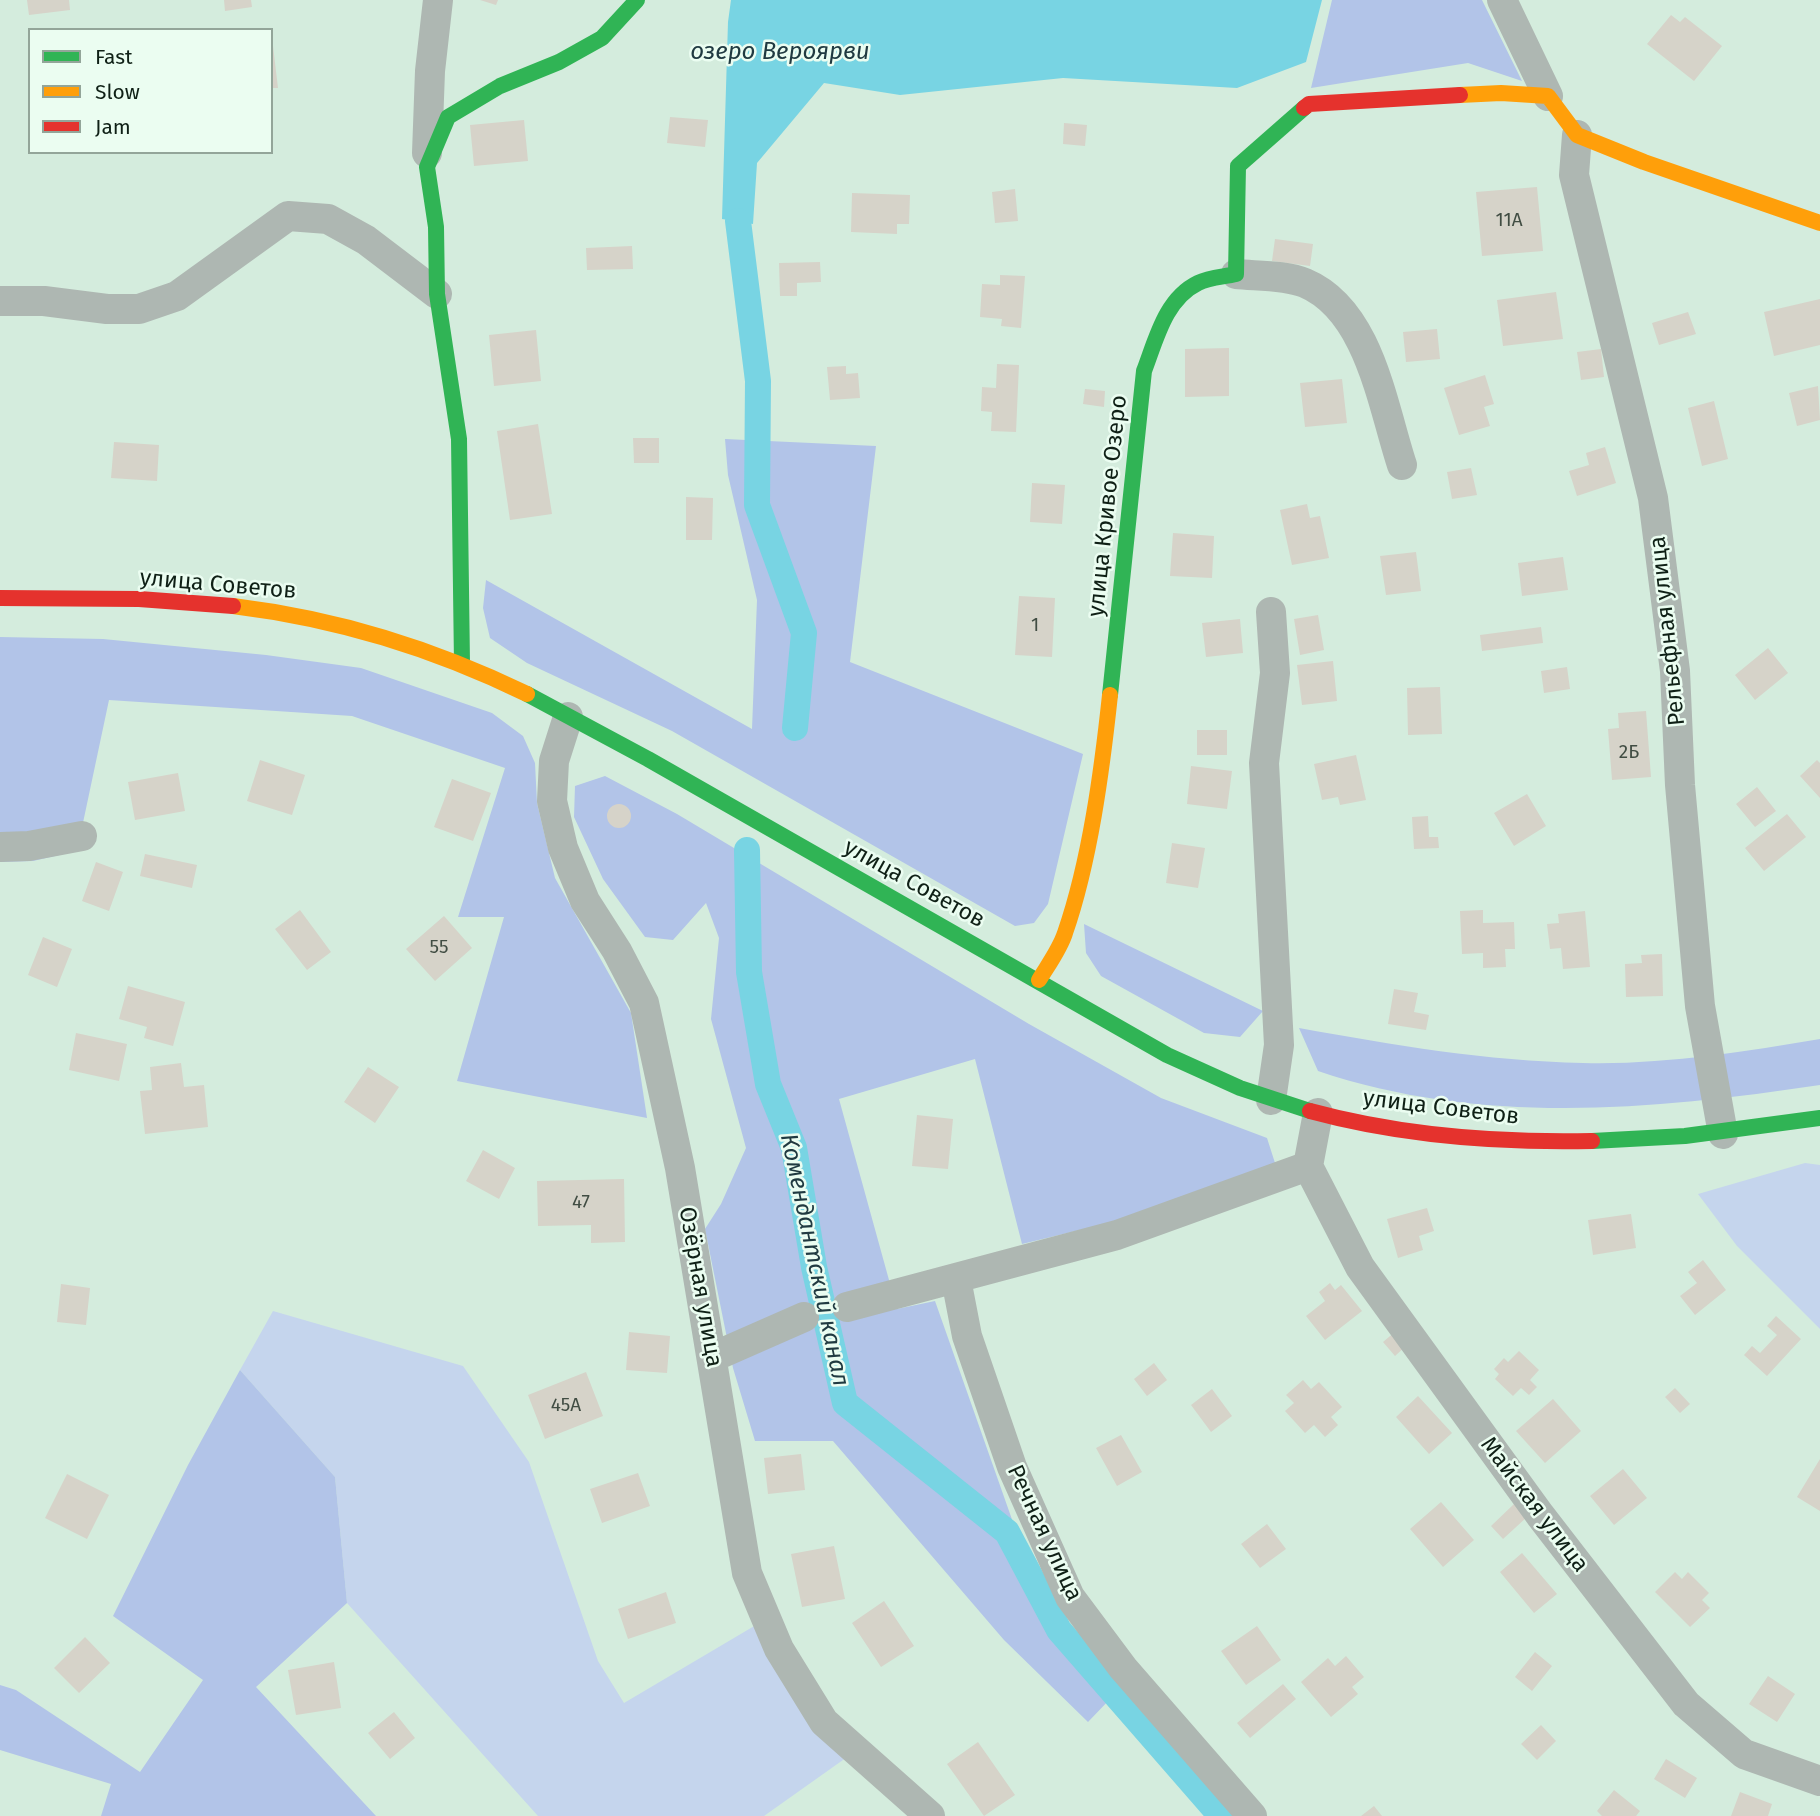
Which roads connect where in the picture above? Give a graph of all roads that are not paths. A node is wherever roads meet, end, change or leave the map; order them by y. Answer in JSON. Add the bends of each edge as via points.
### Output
{"nodes":[{"id":1,"x":438,"y":0,"type":"edge"},
{"id":2,"x":637,"y":0,"type":"edge"},
{"id":3,"x":1502,"y":0,"type":"edge"},
{"id":4,"x":1548,"y":96,"type":"junction"},
{"id":5,"x":1577,"y":135,"type":"junction"},
{"id":6,"x":426,"y":167,"type":"junction"},
{"id":7,"x":1820,"y":223,"type":"edge"},
{"id":8,"x":1236,"y":274,"type":"junction"},
{"id":9,"x":437,"y":294,"type":"junction"},
{"id":10,"x":0,"y":301,"type":"edge"},
{"id":11,"x":1402,"y":465,"type":"dead end"},
{"id":12,"x":0,"y":598,"type":"edge"},
{"id":13,"x":1271,"y":612,"type":"dead end"},
{"id":14,"x":462,"y":664,"type":"junction"},
{"id":15,"x":568,"y":717,"type":"junction"},
{"id":16,"x":82,"y":836,"type":"dead end"},
{"id":17,"x":0,"y":847,"type":"edge"},
{"id":18,"x":1039,"y":981,"type":"junction"},
{"id":19,"x":1271,"y":1100,"type":"junction"},
{"id":20,"x":1318,"y":1113,"type":"junction"},
{"id":21,"x":1820,"y":1118,"type":"edge"},
{"id":22,"x":1723,"y":1134,"type":"junction"},
{"id":23,"x":1308,"y":1166,"type":"junction"},
{"id":24,"x":956,"y":1279,"type":"junction"},
{"id":25,"x":847,"y":1307,"type":"dead end"},
{"id":26,"x":804,"y":1317,"type":"dead end"},
{"id":27,"x":713,"y":1357,"type":"junction"},
{"id":28,"x":1820,"y":1781,"type":"edge"},
{"id":29,"x":930,"y":1816,"type":"edge"},
{"id":30,"x":1252,"y":1816,"type":"edge"}],
"edges":[{"from":1,"to":6,"type":"street"},
{"from":2,"to":6,"type":"street","via":[[602,38],[500,86],[448,117]]},
{"from":3,"to":4,"type":"street"},
{"from":4,"to":5,"type":"street"},
{"from":4,"to":8,"type":"street","via":[[1501,93],[1309,104],[1238,166]]},
{"from":5,"to":7,"type":"street"},
{"from":5,"to":22,"type":"street","name":"Рельефная улица","via":[[1574,175],[1653,498],[1675,671],[1700,1006]]},
{"from":6,"to":9,"type":"street","via":[[436,227]]},
{"from":8,"to":11,"type":"street","via":[[1303,282],[1334,299],[1360,335]]},
{"from":8,"to":18,"type":"street","name":"улица Кривое Озеро","via":[[1198,283],[1179,298],[1164,318],[1144,371],[1105,744],[1065,935]]},
{"from":9,"to":10,"type":"street","via":[[366,240],[328,219],[288,216],[177,296],[139,309]]},
{"from":9,"to":14,"type":"street","via":[[459,439]]},
{"from":12,"to":14,"type":"street","name":"улица Советов","via":[[67,597],[276,609],[371,631]]},
{"from":13,"to":19,"type":"street","via":[[1275,673],[1264,763],[1279,1045]]},
{"from":14,"to":15,"type":"street","name":"улица Советов"},
{"from":15,"to":18,"type":"street","name":"улица Советов"},
{"from":15,"to":27,"type":"street","name":"Озёрная улица","via":[[554,761],[552,801],[563,848],[585,901],[644,1003],[680,1168]]},
{"from":16,"to":17,"type":"street"},
{"from":18,"to":19,"type":"street","name":"улица Советов","via":[[1175,1061]]},
{"from":19,"to":20,"type":"street","name":"улица Советов"},
{"from":20,"to":22,"type":"street","name":"улица Советов","via":[[1395,1130],[1468,1139],[1644,1141]]},
{"from":20,"to":23,"type":"street"},
{"from":21,"to":22,"type":"street","name":"улица Советов"},
{"from":23,"to":24,"type":"street","via":[[1117,1235]]},
{"from":23,"to":28,"type":"street","name":"Майская улица","via":[[1360,1267],[1539,1515],[1686,1704],[1744,1754]]},
{"from":24,"to":25,"type":"street"},
{"from":24,"to":30,"type":"street","name":"Речная улица","via":[[967,1336],[1012,1467],[1070,1597],[1123,1668]]},
{"from":26,"to":27,"type":"street"},
{"from":27,"to":29,"type":"street","name":"Озёрная улица","via":[[747,1573],[779,1649],[824,1722]]}]}
